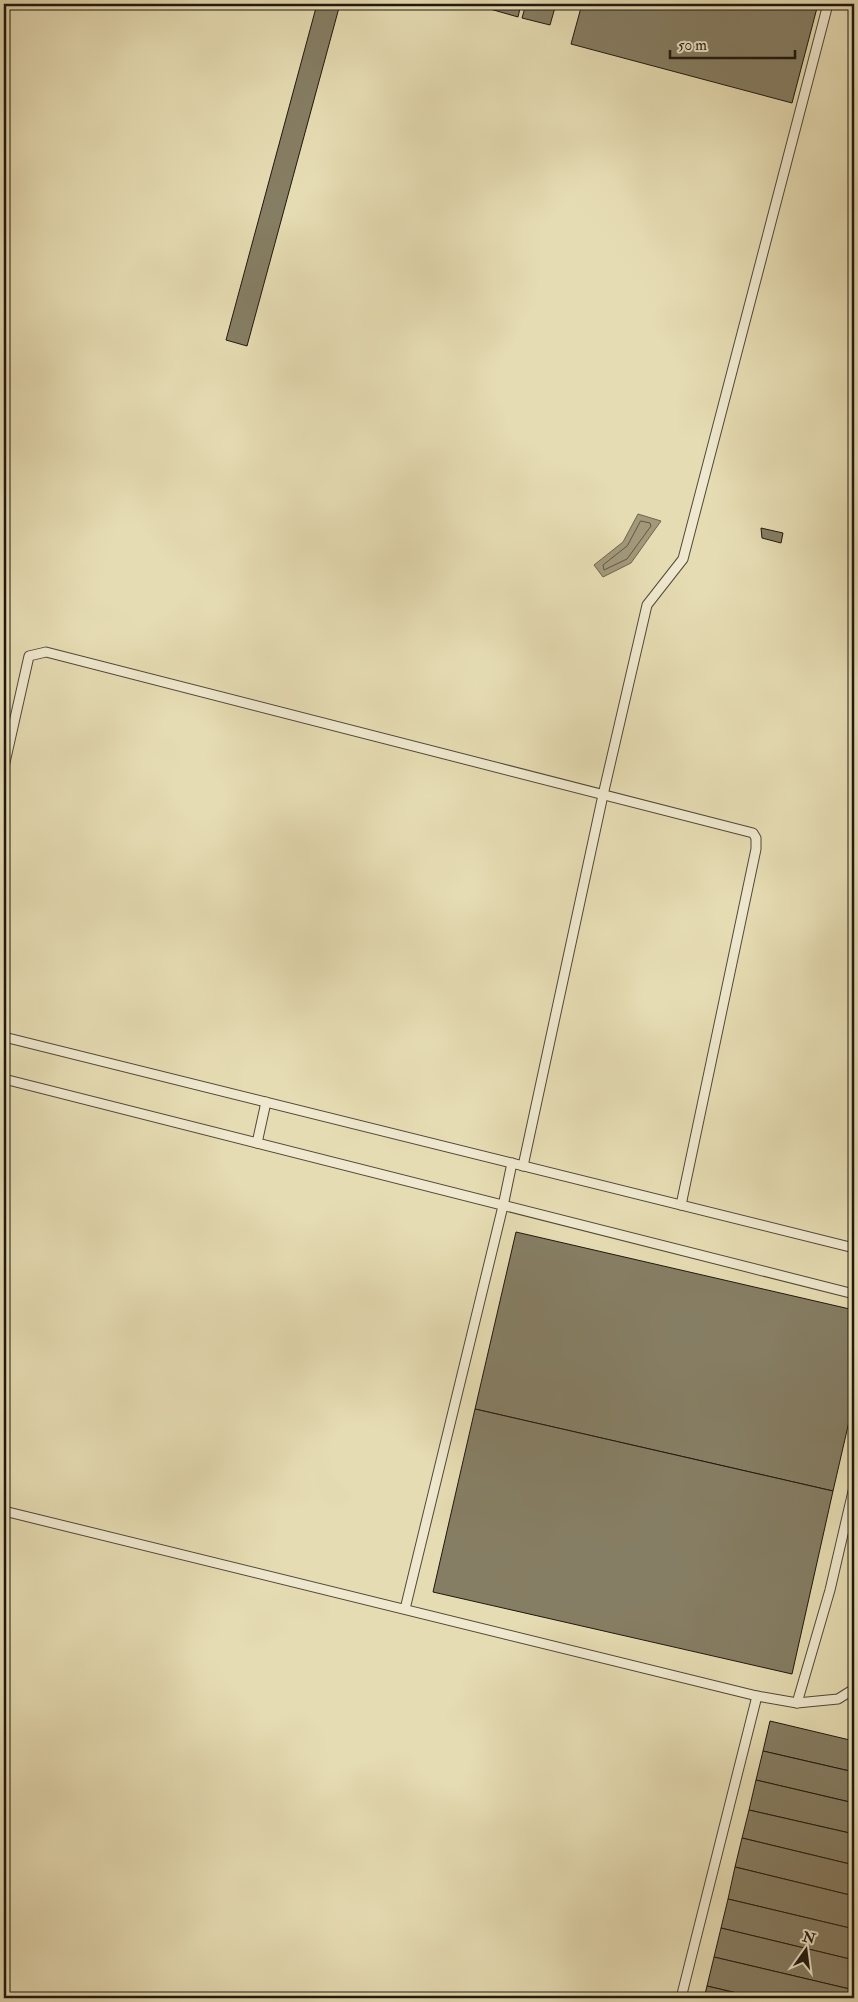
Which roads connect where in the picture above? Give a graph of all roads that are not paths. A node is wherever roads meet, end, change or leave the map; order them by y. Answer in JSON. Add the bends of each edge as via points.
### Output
{"nodes":[{"id":1,"x":828,"y":4,"type":"edge"},
{"id":2,"x":4,"y":767,"type":"edge"},
{"id":3,"x":603,"y":795,"type":"junction"},
{"id":4,"x":4,"y":1037,"type":"edge"},
{"id":5,"x":4,"y":1079,"type":"edge"},
{"id":6,"x":266,"y":1102,"type":"junction"},
{"id":7,"x":257,"y":1143,"type":"junction"},
{"id":8,"x":512,"y":1163,"type":"junction"},
{"id":9,"x":523,"y":1166,"type":"junction"},
{"id":10,"x":681,"y":1205,"type":"junction"},
{"id":11,"x":503,"y":1206,"type":"junction"},
{"id":12,"x":854,"y":1248,"type":"edge"},
{"id":13,"x":854,"y":1294,"type":"edge"},
{"id":14,"x":854,"y":1487,"type":"edge"},
{"id":15,"x":4,"y":1511,"type":"edge"},
{"id":16,"x":405,"y":1609,"type":"junction"},
{"id":17,"x":854,"y":1689,"type":"edge"},
{"id":18,"x":757,"y":1696,"type":"junction"},
{"id":19,"x":797,"y":1703,"type":"junction"},
{"id":20,"x":682,"y":1998,"type":"edge"}],
"edges":[{"from":1,"to":3,"type":"lane","via":[[683,559],[647,605]]},
{"from":2,"to":3,"type":"lane","via":[[29,656],[46,652]]},
{"from":3,"to":9,"type":"lane"},
{"from":3,"to":10,"type":"lane","via":[[753,833],[756,838]]},
{"from":4,"to":6,"type":"lane"},
{"from":5,"to":7,"type":"lane"},
{"from":6,"to":7,"type":"lane"},
{"from":6,"to":8,"type":"lane"},
{"from":7,"to":11,"type":"lane"},
{"from":8,"to":9,"type":"lane"},
{"from":8,"to":11,"type":"lane"},
{"from":9,"to":10,"type":"lane"},
{"from":10,"to":12,"type":"lane"},
{"from":11,"to":13,"type":"lane"},
{"from":11,"to":16,"type":"lane"},
{"from":14,"to":19,"type":"lane","via":[[830,1590]]},
{"from":15,"to":16,"type":"lane"},
{"from":16,"to":18,"type":"lane"},
{"from":17,"to":19,"type":"lane","via":[[838,1700]]},
{"from":18,"to":19,"type":"lane"},
{"from":18,"to":20,"type":"lane"}]}
